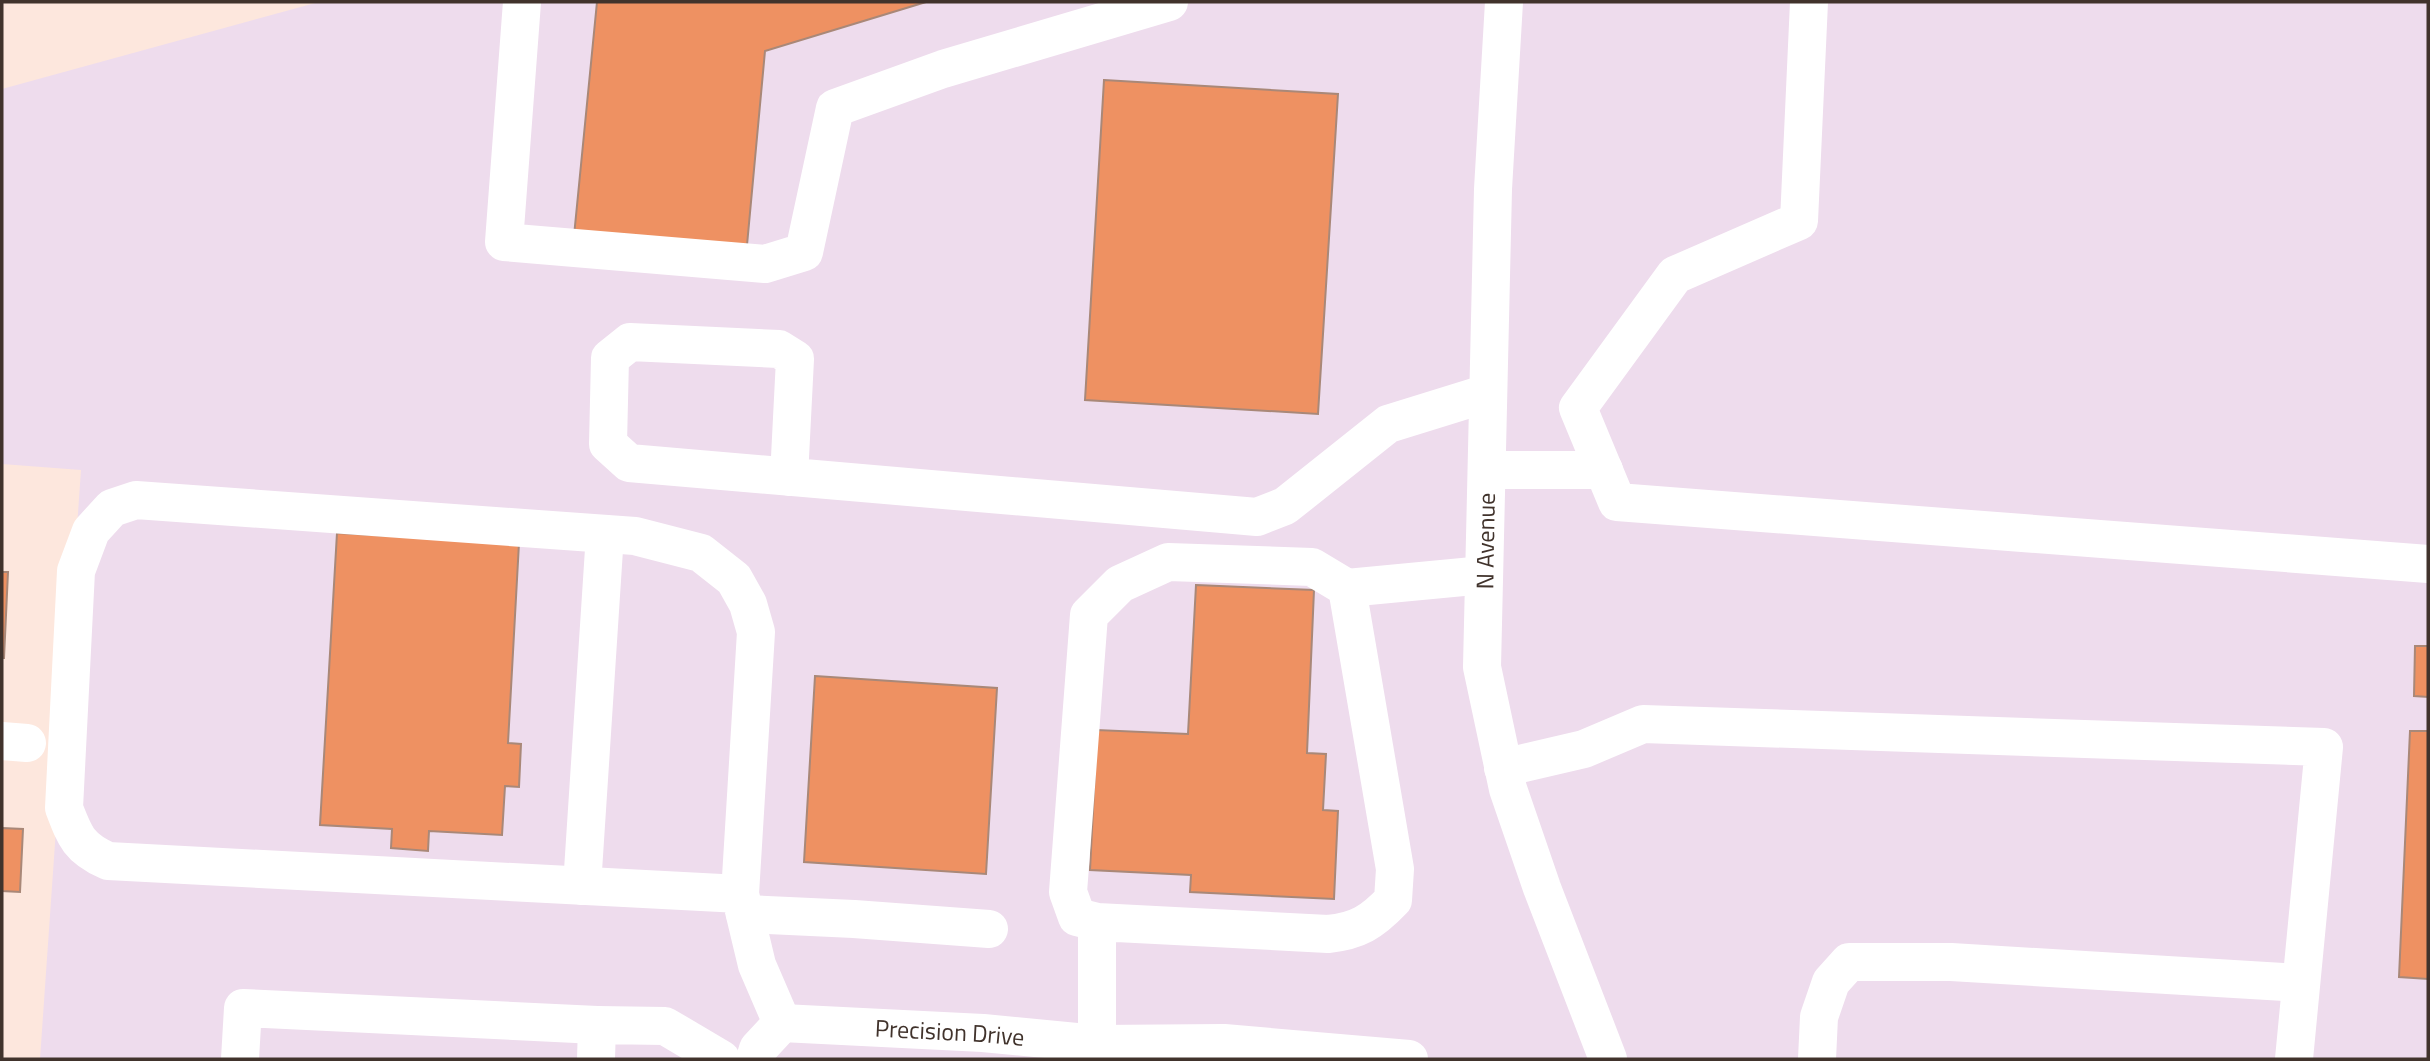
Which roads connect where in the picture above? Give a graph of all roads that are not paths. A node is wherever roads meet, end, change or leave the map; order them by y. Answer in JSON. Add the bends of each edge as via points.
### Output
{"nodes":[{"id":1,"x":522,"y":2,"type":"edge"},
{"id":2,"x":1169,"y":2,"type":"edge"},
{"id":3,"x":1504,"y":2,"type":"edge"},
{"id":4,"x":1809,"y":2,"type":"edge"},
{"id":5,"x":1488,"y":393,"type":"junction"},
{"id":6,"x":1486,"y":470,"type":"junction"},
{"id":7,"x":1604,"y":470,"type":"junction"},
{"id":8,"x":789,"y":477,"type":"junction"},
{"id":9,"x":605,"y":534,"type":"junction"},
{"id":10,"x":2428,"y":565,"type":"edge"},
{"id":11,"x":1484,"y":575,"type":"junction"},
{"id":12,"x":1347,"y":588,"type":"junction"},
{"id":13,"x":1503,"y":768,"type":"junction"},
{"id":14,"x":582,"y":886,"type":"junction"},
{"id":15,"x":743,"y":904,"type":"junction"},
{"id":16,"x":1097,"y":922,"type":"junction"},
{"id":17,"x":989,"y":929,"type":"dead end"},
{"id":18,"x":2301,"y":983,"type":"junction"},
{"id":19,"x":782,"y":1023,"type":"junction"},
{"id":20,"x":597,"y":1042,"type":"edge"},
{"id":21,"x":1097,"y":1044,"type":"junction"},
{"id":22,"x":983,"y":1046,"type":"edge"},
{"id":23,"x":1211,"y":1051,"type":"edge"},
{"id":24,"x":240,"y":1059,"type":"edge"},
{"id":25,"x":721,"y":1059,"type":"edge"},
{"id":26,"x":755,"y":1059,"type":"edge"},
{"id":27,"x":1409,"y":1059,"type":"edge"},
{"id":28,"x":1608,"y":1059,"type":"edge"},
{"id":29,"x":1817,"y":1059,"type":"edge"},
{"id":30,"x":2294,"y":1059,"type":"edge"}],
"edges":[{"from":1,"to":2,"type":"street","via":[[503,242],[765,264],[804,252],[835,108],[943,69]]},
{"from":3,"to":5,"type":"street","name":"N Avenue"},
{"from":4,"to":7,"type":"street","via":[[1799,221],[1675,275],[1578,408]]},
{"from":5,"to":6,"type":"street","name":"N Avenue"},
{"from":5,"to":8,"type":"street","via":[[1388,424],[1285,506],[1257,517]]},
{"from":6,"to":7,"type":"street"},
{"from":6,"to":11,"type":"street","name":"N Avenue"},
{"from":7,"to":10,"type":"street","via":[[1617,502]]},
{"from":8,"to":8,"type":"street","via":[[629,463],[608,444],[610,358],[630,342],[779,349],[795,359]]},
{"from":9,"to":14,"type":"street"},
{"from":9,"to":14,"type":"street","via":[[136,500],[112,508],[91,531],[76,571],[64,808],[73,832],[88,852],[108,861]]},
{"from":9,"to":15,"type":"street","via":[[635,536],[701,553],[734,579],[748,604],[756,632]]},
{"from":11,"to":12,"type":"street"},
{"from":11,"to":13,"type":"street","name":"N Avenue","via":[[1482,667]]},
{"from":12,"to":16,"type":"street","via":[[1312,567],[1168,562],[1120,584],[1089,615],[1068,891],[1077,917]]},
{"from":12,"to":16,"type":"street","via":[[1395,869],[1393,900],[1376,918],[1350,932],[1328,934]]},
{"from":13,"to":18,"type":"street","via":[[1584,749],[1643,724],[2324,747]]},
{"from":13,"to":28,"type":"street","name":"N Avenue","via":[[1542,888]]},
{"from":14,"to":15,"type":"street"},
{"from":15,"to":17,"type":"street","via":[[854,919]]},
{"from":15,"to":19,"type":"street","via":[[757,965]]},
{"from":16,"to":21,"type":"street"},
{"from":18,"to":29,"type":"street","via":[[1951,962],[1849,962],[1831,982],[1819,1017]]},
{"from":18,"to":30,"type":"street"},
{"from":19,"to":22,"type":"street","name":"Precision Drive"},
{"from":19,"to":26,"type":"street","via":[[758,1049]]},
{"from":20,"to":24,"type":"street","via":[[243,1009]]},
{"from":20,"to":25,"type":"street","via":[[665,1026]]},
{"from":21,"to":22,"type":"street","name":"Precision Drive"},
{"from":21,"to":23,"type":"street","name":"Precision Drive"},
{"from":23,"to":27,"type":"street","name":"Precision Drive"}]}
